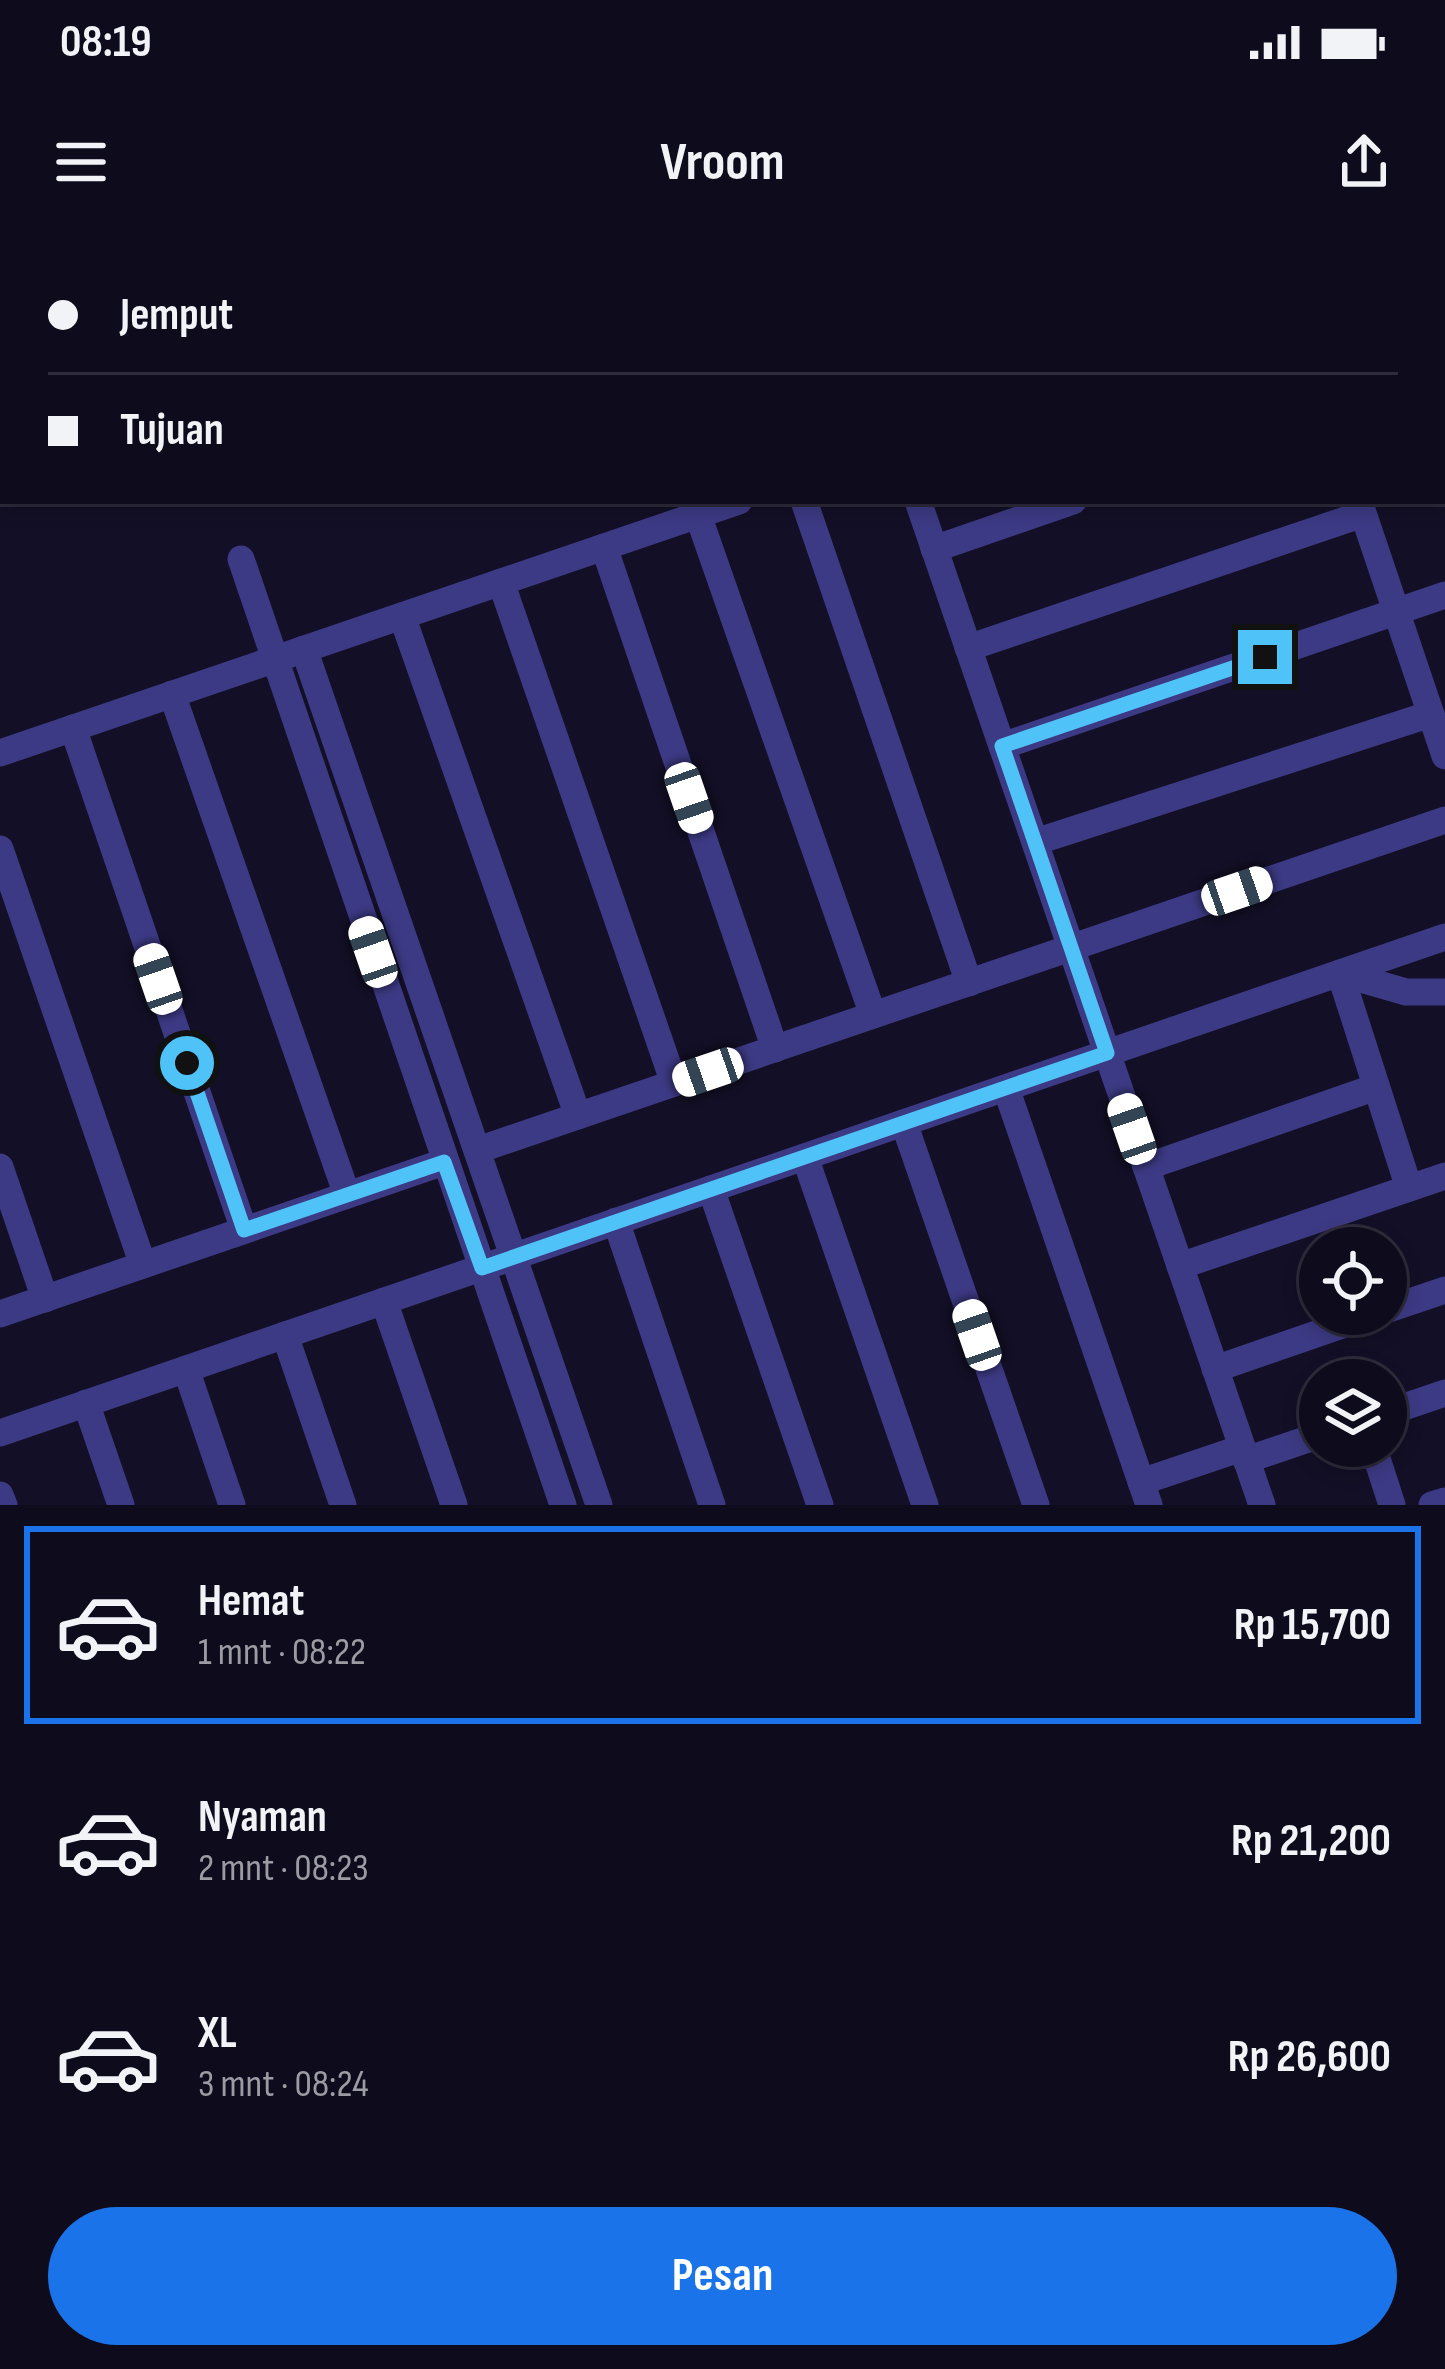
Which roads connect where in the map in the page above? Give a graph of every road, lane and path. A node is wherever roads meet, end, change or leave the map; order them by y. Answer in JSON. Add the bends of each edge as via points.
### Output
{"nodes":[{"id":1,"x":731,"y":504,"type":"edge"},
{"id":2,"x":805,"y":504,"type":"edge"},
{"id":3,"x":919,"y":504,"type":"edge"},
{"id":4,"x":1064,"y":504,"type":"edge"},
{"id":5,"x":1361,"y":507,"type":"edge"},
{"id":6,"x":698,"y":515,"type":"junction"},
{"id":7,"x":604,"y":547,"type":"junction"},
{"id":8,"x":934,"y":549,"type":"junction"},
{"id":9,"x":242,"y":560,"type":"dead end"},
{"id":10,"x":501,"y":582,"type":"junction"},
{"id":11,"x":1445,"y":595,"type":"edge"},
{"id":12,"x":1396,"y":612,"type":"junction"},
{"id":13,"x":402,"y":616,"type":"junction"},
{"id":14,"x":968,"y":648,"type":"junction"},
{"id":15,"x":304,"y":649,"type":"junction"},
{"id":16,"x":273,"y":659,"type":"junction"},
{"id":17,"x":172,"y":694,"type":"junction"},
{"id":18,"x":1431,"y":714,"type":"junction"},
{"id":19,"x":73,"y":728,"type":"junction"},
{"id":20,"x":1002,"y":746,"type":"junction"},
{"id":21,"x":0,"y":753,"type":"edge"},
{"id":22,"x":1445,"y":756,"type":"edge"},
{"id":23,"x":1445,"y":820,"type":"edge"},
{"id":24,"x":1035,"y":842,"type":"junction"},
{"id":25,"x":0,"y":849,"type":"edge"},
{"id":26,"x":1445,"y":937,"type":"edge"},
{"id":27,"x":1071,"y":948,"type":"junction"},
{"id":28,"x":1340,"y":973,"type":"junction"},
{"id":29,"x":969,"y":982,"type":"junction"},
{"id":30,"x":1445,"y":992,"type":"edge"},
{"id":31,"x":873,"y":1016,"type":"junction"},
{"id":32,"x":775,"y":1049,"type":"junction"},
{"id":33,"x":1107,"y":1053,"type":"junction"},
{"id":34,"x":674,"y":1083,"type":"junction"},
{"id":35,"x":1376,"y":1087,"type":"junction"},
{"id":36,"x":1006,"y":1088,"type":"junction"},
{"id":37,"x":578,"y":1117,"type":"junction"},
{"id":38,"x":904,"y":1124,"type":"junction"},
{"id":39,"x":478,"y":1150,"type":"junction"},
{"id":40,"x":805,"y":1157,"type":"junction"},
{"id":41,"x":444,"y":1162,"type":"junction"},
{"id":42,"x":0,"y":1167,"type":"edge"},
{"id":43,"x":1146,"y":1167,"type":"junction"},
{"id":44,"x":1445,"y":1176,"type":"edge"},
{"id":45,"x":1409,"y":1188,"type":"junction"},
{"id":46,"x":711,"y":1189,"type":"junction"},
{"id":47,"x":346,"y":1195,"type":"junction"},
{"id":48,"x":616,"y":1221,"type":"junction"},
{"id":49,"x":244,"y":1230,"type":"junction"},
{"id":50,"x":514,"y":1256,"type":"junction"},
{"id":51,"x":143,"y":1265,"type":"junction"},
{"id":52,"x":1180,"y":1266,"type":"junction"},
{"id":53,"x":482,"y":1268,"type":"junction"},
{"id":54,"x":1445,"y":1290,"type":"edge"},
{"id":55,"x":45,"y":1298,"type":"junction"},
{"id":56,"x":385,"y":1301,"type":"junction"},
{"id":57,"x":1407,"y":1303,"type":"edge"},
{"id":58,"x":0,"y":1314,"type":"edge"},
{"id":59,"x":285,"y":1335,"type":"junction"},
{"id":60,"x":1313,"y":1335,"type":"edge"},
{"id":61,"x":186,"y":1369,"type":"junction"},
{"id":62,"x":1215,"y":1369,"type":"junction"},
{"id":63,"x":1445,"y":1393,"type":"edge"},
{"id":64,"x":86,"y":1403,"type":"junction"},
{"id":65,"x":1407,"y":1406,"type":"edge"},
{"id":66,"x":0,"y":1432,"type":"edge"},
{"id":67,"x":1299,"y":1440,"type":"edge"},
{"id":68,"x":1244,"y":1454,"type":"junction"},
{"id":69,"x":1380,"y":1467,"type":"edge"},
{"id":70,"x":1145,"y":1494,"type":"edge"},
{"id":71,"x":0,"y":1495,"type":"edge"},
{"id":72,"x":1445,"y":1501,"type":"edge"},
{"id":73,"x":4,"y":1505,"type":"edge"},
{"id":74,"x":121,"y":1505,"type":"edge"},
{"id":75,"x":232,"y":1505,"type":"edge"},
{"id":76,"x":343,"y":1505,"type":"edge"},
{"id":77,"x":454,"y":1505,"type":"edge"},
{"id":78,"x":563,"y":1505,"type":"edge"},
{"id":79,"x":599,"y":1505,"type":"edge"},
{"id":80,"x":712,"y":1505,"type":"edge"},
{"id":81,"x":820,"y":1505,"type":"edge"},
{"id":82,"x":926,"y":1505,"type":"edge"},
{"id":83,"x":1036,"y":1505,"type":"edge"},
{"id":84,"x":1262,"y":1505,"type":"edge"},
{"id":85,"x":1392,"y":1505,"type":"edge"},
{"id":86,"x":1432,"y":1505,"type":"edge"}],
"edges":[{"from":1,"to":6,"type":"street"},
{"from":2,"to":29,"type":"street"},
{"from":3,"to":8,"type":"street"},
{"from":4,"to":8,"type":"street"},
{"from":5,"to":12,"type":"street"},
{"from":5,"to":14,"type":"street"},
{"from":6,"to":7,"type":"street"},
{"from":6,"to":31,"type":"street"},
{"from":7,"to":10,"type":"street"},
{"from":7,"to":32,"type":"street"},
{"from":8,"to":14,"type":"street"},
{"from":9,"to":16,"type":"street"},
{"from":10,"to":13,"type":"street"},
{"from":10,"to":34,"type":"street"},
{"from":11,"to":12,"type":"street"},
{"from":12,"to":18,"type":"street"},
{"from":12,"to":20,"type":"street"},
{"from":13,"to":15,"type":"street"},
{"from":13,"to":37,"type":"street"},
{"from":14,"to":20,"type":"street"},
{"from":15,"to":16,"type":"street"},
{"from":15,"to":39,"type":"street"},
{"from":16,"to":17,"type":"street"},
{"from":16,"to":41,"type":"street"},
{"from":17,"to":19,"type":"street"},
{"from":17,"to":47,"type":"street"},
{"from":18,"to":22,"type":"street"},
{"from":18,"to":24,"type":"street"},
{"from":19,"to":21,"type":"street"},
{"from":19,"to":49,"type":"street"},
{"from":20,"to":24,"type":"street"},
{"from":23,"to":27,"type":"street"},
{"from":24,"to":27,"type":"street"},
{"from":25,"to":51,"type":"street"},
{"from":26,"to":28,"type":"street"},
{"from":27,"to":29,"type":"street"},
{"from":27,"to":33,"type":"street"},
{"from":28,"to":30,"type":"street","via":[[1406,992]]},
{"from":28,"to":33,"type":"street"},
{"from":28,"to":35,"type":"street"},
{"from":29,"to":31,"type":"street"},
{"from":31,"to":32,"type":"street"},
{"from":32,"to":34,"type":"street"},
{"from":33,"to":36,"type":"street"},
{"from":33,"to":43,"type":"street"},
{"from":34,"to":37,"type":"street"},
{"from":35,"to":43,"type":"street"},
{"from":35,"to":45,"type":"street"},
{"from":36,"to":38,"type":"street"},
{"from":36,"to":70,"type":"street"},
{"from":37,"to":39,"type":"street"},
{"from":38,"to":40,"type":"street"},
{"from":38,"to":83,"type":"street"},
{"from":39,"to":50,"type":"street"},
{"from":40,"to":46,"type":"street"},
{"from":40,"to":82,"type":"street"},
{"from":41,"to":47,"type":"street"},
{"from":41,"to":53,"type":"street"},
{"from":42,"to":55,"type":"street"},
{"from":43,"to":52,"type":"street"},
{"from":44,"to":45,"type":"street"},
{"from":45,"to":52,"type":"street"},
{"from":46,"to":48,"type":"street"},
{"from":46,"to":81,"type":"street"},
{"from":47,"to":49,"type":"street"},
{"from":48,"to":50,"type":"street"},
{"from":48,"to":80,"type":"street"},
{"from":49,"to":51,"type":"street"},
{"from":50,"to":53,"type":"street"},
{"from":50,"to":79,"type":"street"},
{"from":51,"to":55,"type":"street"},
{"from":52,"to":62,"type":"street"},
{"from":53,"to":56,"type":"street"},
{"from":53,"to":78,"type":"street"},
{"from":54,"to":57,"type":"street"},
{"from":55,"to":58,"type":"street"},
{"from":56,"to":59,"type":"street"},
{"from":56,"to":77,"type":"street"},
{"from":59,"to":61,"type":"street"},
{"from":59,"to":76,"type":"street"},
{"from":60,"to":62,"type":"street"},
{"from":61,"to":64,"type":"street"},
{"from":61,"to":75,"type":"street"},
{"from":62,"to":68,"type":"street"},
{"from":63,"to":65,"type":"street"},
{"from":64,"to":66,"type":"street"},
{"from":64,"to":74,"type":"street"},
{"from":67,"to":68,"type":"street"},
{"from":68,"to":70,"type":"street"},
{"from":68,"to":84,"type":"street"},
{"from":69,"to":85,"type":"street"},
{"from":71,"to":73,"type":"street"},
{"from":72,"to":86,"type":"street"}]}
